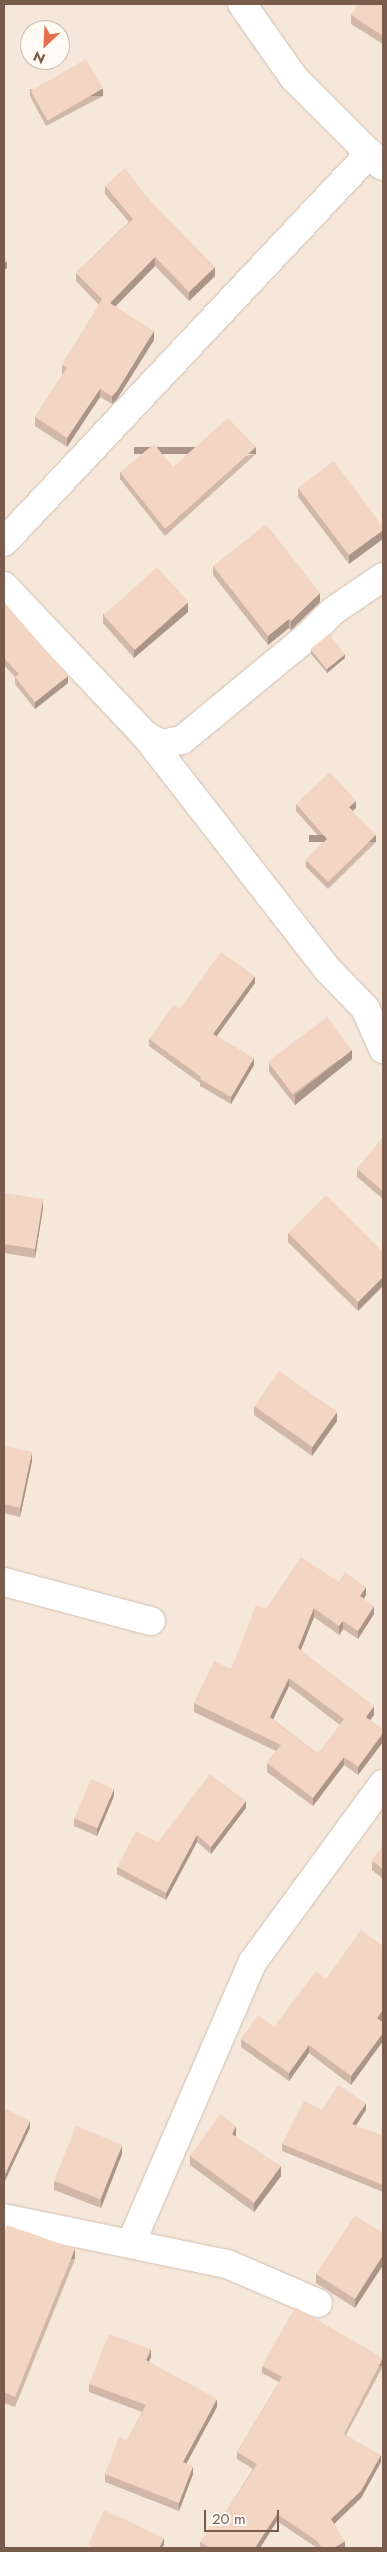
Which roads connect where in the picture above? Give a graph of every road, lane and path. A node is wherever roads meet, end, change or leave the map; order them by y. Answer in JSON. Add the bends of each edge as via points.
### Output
{"nodes":[{"id":1,"x":242,"y":4,"type":"edge"},
{"id":2,"x":377,"y":160,"type":"edge"},
{"id":3,"x":4,"y":542,"type":"edge"},
{"id":4,"x":383,"y":577,"type":"edge"},
{"id":5,"x":4,"y":586,"type":"edge"},
{"id":6,"x":144,"y":735,"type":"junction"},
{"id":7,"x":383,"y":1049,"type":"edge"},
{"id":8,"x":4,"y":1582,"type":"edge"},
{"id":9,"x":151,"y":1621,"type":"dead end"},
{"id":10,"x":383,"y":1784,"type":"edge"},
{"id":11,"x":4,"y":2218,"type":"edge"},
{"id":12,"x":131,"y":2243,"type":"junction"},
{"id":13,"x":318,"y":2303,"type":"dead end"}],
"edges":[{"from":1,"to":2,"type":"street","via":[[294,78]]},
{"from":2,"to":3,"type":"street"},
{"from":4,"to":6,"type":"street","via":[[333,611],[182,740],[161,744]]},
{"from":5,"to":6,"type":"street"},
{"from":6,"to":7,"type":"street","via":[[329,971],[365,1008]]},
{"from":8,"to":9,"type":"street"},
{"from":10,"to":12,"type":"street","via":[[252,1963]]},
{"from":11,"to":12,"type":"street"},
{"from":12,"to":13,"type":"street","via":[[227,2264]]}]}
